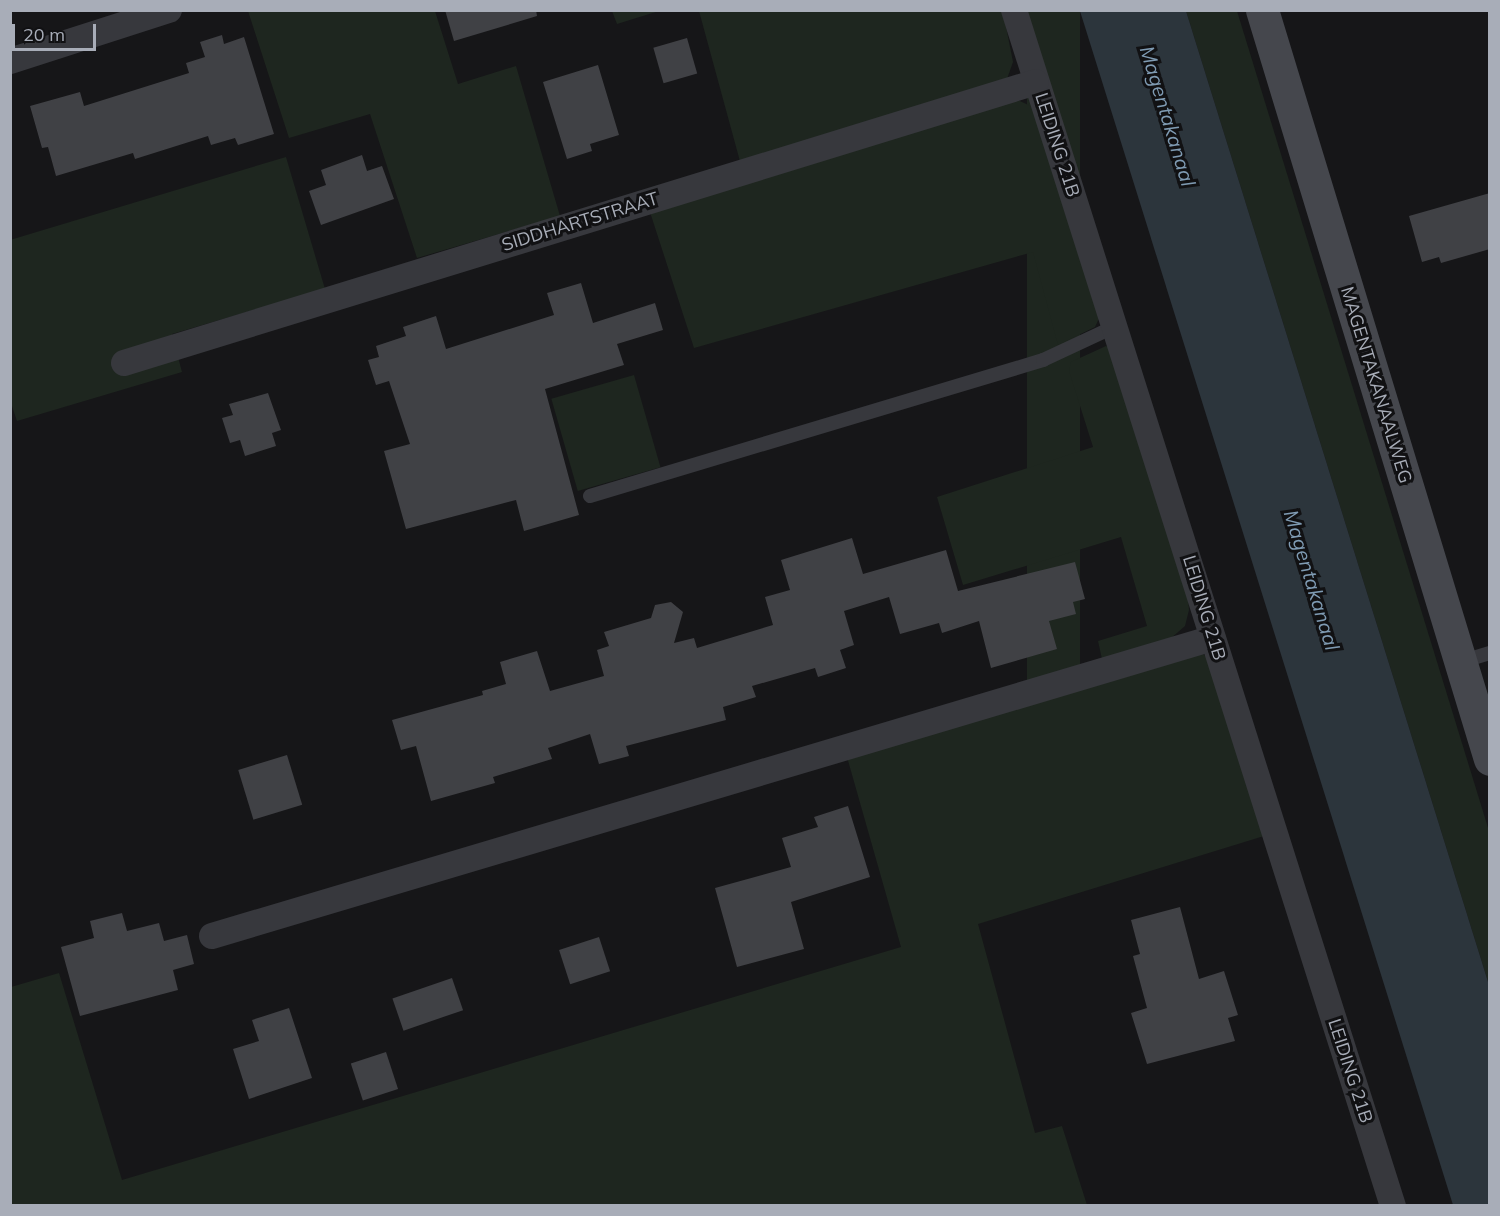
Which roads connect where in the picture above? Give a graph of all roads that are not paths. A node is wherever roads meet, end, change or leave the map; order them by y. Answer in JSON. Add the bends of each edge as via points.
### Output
{"nodes":[{"id":1,"x":169,"y":10,"type":"edge"},
{"id":2,"x":1014,"y":10,"type":"edge"},
{"id":3,"x":1262,"y":10,"type":"edge"},
{"id":4,"x":10,"y":61,"type":"edge"},
{"id":5,"x":1036,"y":82,"type":"junction"},
{"id":6,"x":1116,"y":326,"type":"junction"},
{"id":7,"x":124,"y":363,"type":"dead end"},
{"id":8,"x":590,"y":496,"type":"dead end"},
{"id":9,"x":1213,"y":638,"type":"junction"},
{"id":10,"x":1475,"y":657,"type":"edge"},
{"id":11,"x":1490,"y":759,"type":"edge"},
{"id":12,"x":213,"y":936,"type":"dead end"},
{"id":13,"x":1393,"y":1206,"type":"edge"}],
"edges":[{"from":1,"to":4,"type":"street"},
{"from":2,"to":5,"type":"street","name":"LEIDING 21B"},
{"from":3,"to":10,"type":"street","name":"MAGENTAKANAALWEG"},
{"from":5,"to":6,"type":"street","name":"LEIDING 21B"},
{"from":5,"to":7,"type":"street","name":"SIDDHARTSTRAAT"},
{"from":6,"to":8,"type":"lane","via":[[1032,363]]},
{"from":6,"to":9,"type":"street","name":"LEIDING 21B"},
{"from":9,"to":12,"type":"street"},
{"from":9,"to":13,"type":"street","name":"LEIDING 21B"},
{"from":10,"to":11,"type":"street","name":"MAGENTAKANAALWEG"}]}
